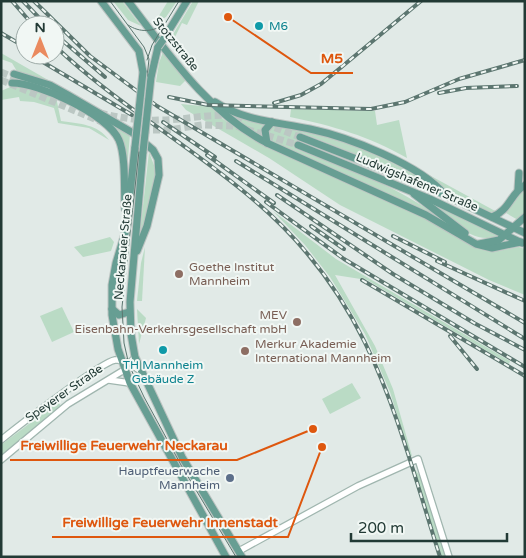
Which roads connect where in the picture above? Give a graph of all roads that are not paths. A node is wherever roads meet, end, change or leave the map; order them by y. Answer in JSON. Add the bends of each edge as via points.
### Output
{"nodes":[{"id":1,"x":101,"y":1,"type":"edge"},
{"id":2,"x":128,"y":1,"type":"edge"},
{"id":3,"x":187,"y":1,"type":"edge"},
{"id":4,"x":14,"y":74,"type":"dead end"},
{"id":5,"x":12,"y":83,"type":"dead end"},
{"id":6,"x":209,"y":98,"type":"junction"},
{"id":7,"x":272,"y":122,"type":"junction"},
{"id":8,"x":300,"y":137,"type":"tunnel mouth"},
{"id":9,"x":267,"y":143,"type":"junction"},
{"id":10,"x":298,"y":145,"type":"tunnel mouth"},
{"id":11,"x":519,"y":173,"type":"dead end"},
{"id":12,"x":522,"y":187,"type":"edge"},
{"id":13,"x":411,"y":191,"type":"junction"},
{"id":14,"x":445,"y":195,"type":"junction"},
{"id":15,"x":503,"y":213,"type":"junction"},
{"id":16,"x":492,"y":217,"type":"junction"},
{"id":17,"x":525,"y":217,"type":"edge"},
{"id":18,"x":504,"y":223,"type":"junction"},
{"id":19,"x":514,"y":228,"type":"junction"},
{"id":20,"x":525,"y":233,"type":"edge"},
{"id":21,"x":506,"y":234,"type":"junction"},
{"id":22,"x":485,"y":242,"type":"junction"},
{"id":23,"x":523,"y":243,"type":"edge"},
{"id":24,"x":476,"y":244,"type":"junction"},
{"id":25,"x":135,"y":256,"type":"junction"},
{"id":26,"x":113,"y":276,"type":"junction"},
{"id":27,"x":112,"y":309,"type":"junction"},
{"id":28,"x":129,"y":312,"type":"junction"},
{"id":29,"x":117,"y":360,"type":"junction"},
{"id":30,"x":133,"y":360,"type":"junction"},
{"id":31,"x":124,"y":370,"type":"junction"},
{"id":32,"x":109,"y":380,"type":"junction"},
{"id":33,"x":130,"y":383,"type":"junction"},
{"id":34,"x":1,"y":440,"type":"edge"},
{"id":35,"x":1,"y":460,"type":"edge"},
{"id":36,"x":240,"y":554,"type":"edge"},
{"id":37,"x":227,"y":557,"type":"edge"},
{"id":38,"x":449,"y":557,"type":"edge"}],
"edges":[{"from":1,"to":26,"type":"main road","name":"Neckarauer Straße","bridge":true,"via":[[139,51],[143,72],[126,230]]},
{"from":2,"to":6,"type":"main road","name":"Stotzstraße","via":[[173,59]]},
{"from":3,"to":25,"type":"main road","name":"Neckarauer Straße","bridge":true,"via":[[158,47],[151,77]]},
{"from":4,"to":25,"type":"main road","via":[[68,94],[133,133],[153,150],[159,166],[158,184],[148,226]]},
{"from":5,"to":26,"type":"main road","via":[[37,86],[61,97],[108,126],[118,139],[125,221],[112,268]]},
{"from":6,"to":7,"type":"main road","via":[[234,113]]},
{"from":6,"to":9,"type":"main road","via":[[236,124]]},
{"from":7,"to":9,"type":"main road","via":[[265,130]]},
{"from":7,"to":14,"type":"main road","via":[[312,130],[379,153],[428,180]]},
{"from":8,"to":14,"type":"main road","name":"Ludwigshafener Straße"},
{"from":9,"to":24,"type":"main road","via":[[426,215]]},
{"from":10,"to":13,"type":"main road","name":"Ludwigshafener Straße"},
{"from":11,"to":12,"type":"main road"},
{"from":12,"to":15,"type":"main road"},
{"from":13,"to":21,"type":"main road","name":"Ludwigshafener Straße"},
{"from":13,"to":22,"type":"main road","via":[[466,234]]},
{"from":14,"to":16,"type":"main road","name":"Ludwigshafener Straße"},
{"from":15,"to":16,"type":"main road"},
{"from":15,"to":18,"type":"main road"},
{"from":16,"to":18,"type":"main road","name":"Ludwigshafener Straße"},
{"from":17,"to":19,"type":"main road"},
{"from":18,"to":19,"type":"main road","name":"Ludwigshafener Straße"},
{"from":18,"to":21,"type":"main road"},
{"from":19,"to":20,"type":"main road","name":"Ludwigshafener Straße"},
{"from":19,"to":21,"type":"main road"},
{"from":21,"to":22,"type":"main road","via":[[496,241]]},
{"from":21,"to":23,"type":"main road","name":"Ludwigshafener Straße"},
{"from":22,"to":24,"type":"main road"},
{"from":23,"to":24,"type":"main road","via":[[492,248]]},
{"from":25,"to":28,"type":"main road","name":"Neckarauer Straße"},
{"from":26,"to":27,"type":"main road","name":"Neckarauer Straße"},
{"from":27,"to":28,"type":"main road","via":[[119,315]]},
{"from":27,"to":29,"type":"main road","name":"Neckarauer Straße"},
{"from":28,"to":30,"type":"main road","name":"Neckarauer Straße"},
{"from":29,"to":30,"type":"street"},
{"from":29,"to":31,"type":"main road","name":"Neckarauer Straße"},
{"from":29,"to":34,"type":"street","name":"Speyerer Straße","via":[[31,415]]},
{"from":30,"to":31,"type":"street","name":"Speyerer Straße"},
{"from":30,"to":36,"type":"main road","name":"Neckarauer Straße","via":[[182,457]]},
{"from":31,"to":32,"type":"street","name":"Speyerer Straße"},
{"from":31,"to":33,"type":"main road","name":"Neckarauer Straße"},
{"from":32,"to":33,"type":"street"},
{"from":32,"to":35,"type":"street","name":"Speyerer Straße","via":[[68,404]]},
{"from":33,"to":37,"type":"main road","name":"Neckarauer Straße"},
{"from":36,"to":37,"type":"main road"},
{"from":36,"to":38,"type":"street","via":[[358,486],[418,459]]}]}
